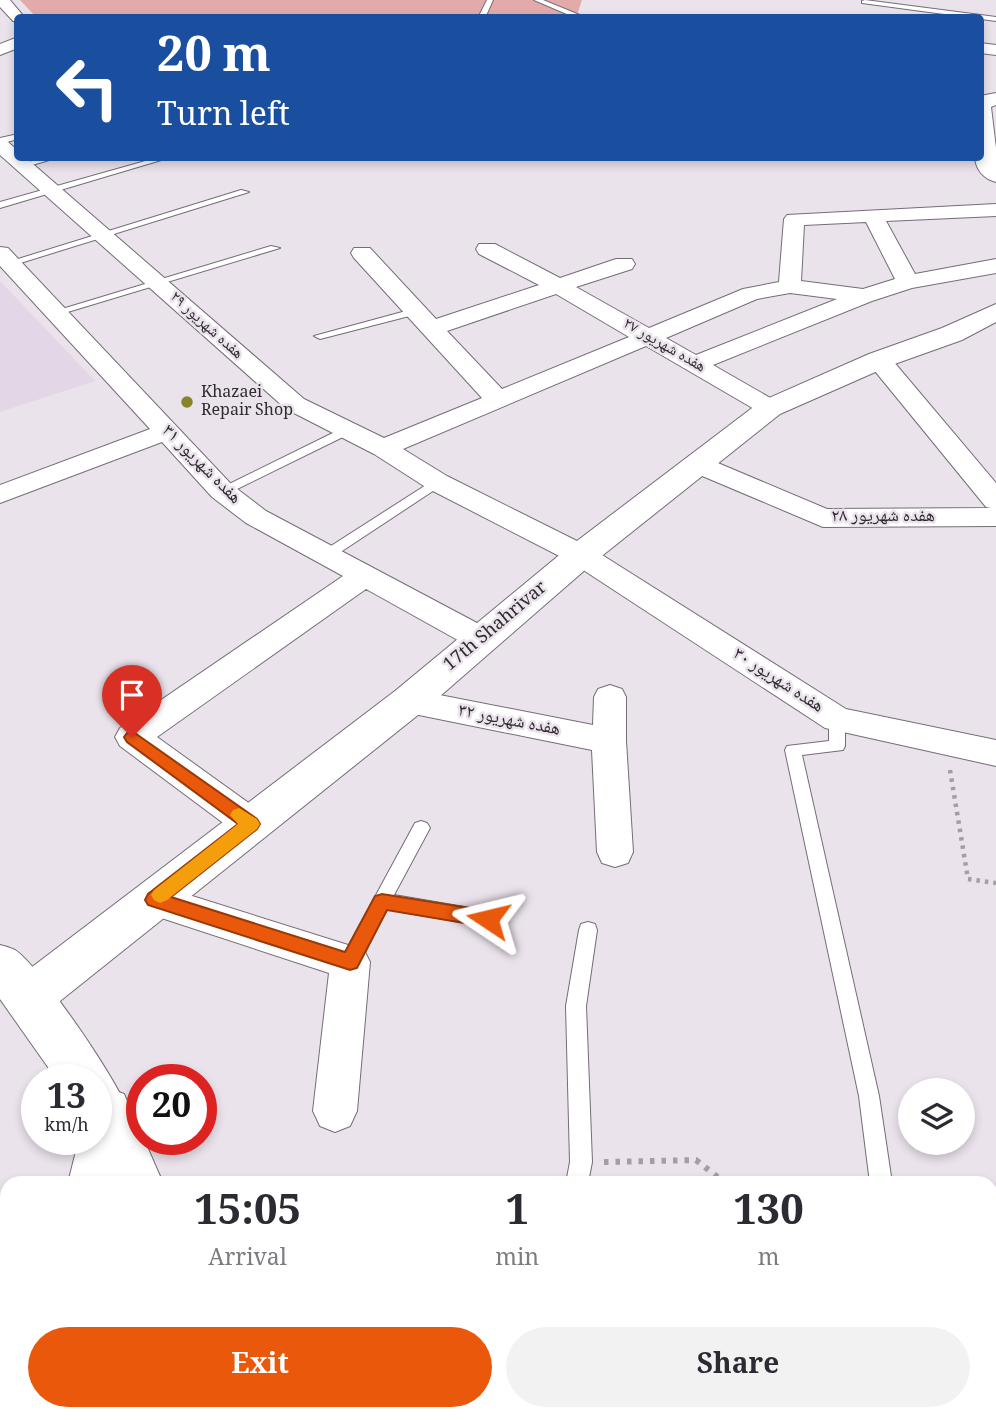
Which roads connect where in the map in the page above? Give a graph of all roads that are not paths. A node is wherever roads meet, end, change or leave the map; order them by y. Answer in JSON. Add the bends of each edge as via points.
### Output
{"nodes":[{"id":1,"x":2,"y":0,"type":"edge"},
{"id":2,"x":537,"y":0,"type":"edge"},
{"id":3,"x":944,"y":0,"type":"edge"},
{"id":4,"x":864,"y":2,"type":"dead end"},
{"id":5,"x":940,"y":11,"type":"junction"},
{"id":6,"x":14,"y":14,"type":"edge"},
{"id":7,"x":574,"y":14,"type":"edge"},
{"id":8,"x":961,"y":14,"type":"edge"},
{"id":9,"x":984,"y":136,"type":"edge"},
{"id":10,"x":0,"y":143,"type":"edge"},
{"id":11,"x":14,"y":157,"type":"edge"},
{"id":12,"x":18,"y":161,"type":"edge"},
{"id":13,"x":39,"y":161,"type":"edge"},
{"id":14,"x":153,"y":161,"type":"edge"},
{"id":15,"x":22,"y":165,"type":"junction"},
{"id":16,"x":996,"y":175,"type":"edge"},
{"id":17,"x":49,"y":190,"type":"junction"},
{"id":18,"x":244,"y":192,"type":"dead end"},
{"id":19,"x":0,"y":205,"type":"edge"},
{"id":20,"x":996,"y":210,"type":"edge"},
{"id":21,"x":873,"y":216,"type":"junction"},
{"id":22,"x":100,"y":234,"type":"junction"},
{"id":23,"x":275,"y":248,"type":"dead end"},
{"id":24,"x":487,"y":249,"type":"dead end"},
{"id":25,"x":362,"y":253,"type":"dead end"},
{"id":26,"x":5,"y":258,"type":"edge"},
{"id":27,"x":624,"y":264,"type":"dead end"},
{"id":28,"x":996,"y":266,"type":"edge"},
{"id":29,"x":156,"y":282,"type":"junction"},
{"id":30,"x":908,"y":282,"type":"junction"},
{"id":31,"x":558,"y":286,"type":"junction"},
{"id":32,"x":790,"y":286,"type":"junction"},
{"id":33,"x":864,"y":296,"type":"junction"},
{"id":34,"x":57,"y":312,"type":"junction"},
{"id":35,"x":996,"y":312,"type":"edge"},
{"id":36,"x":425,"y":319,"type":"junction"},
{"id":37,"x":320,"y":336,"type":"dead end"},
{"id":38,"x":648,"y":337,"type":"junction"},
{"id":39,"x":879,"y":360,"type":"junction"},
{"id":40,"x":695,"y":364,"type":"junction"},
{"id":41,"x":497,"y":399,"type":"junction"},
{"id":42,"x":770,"y":408,"type":"junction"},
{"id":43,"x":347,"y":430,"type":"junction"},
{"id":44,"x":166,"y":432,"type":"junction"},
{"id":45,"x":383,"y":448,"type":"junction"},
{"id":46,"x":697,"y":464,"type":"junction"},
{"id":47,"x":438,"y":482,"type":"junction"},
{"id":48,"x":222,"y":491,"type":"junction"},
{"id":49,"x":0,"y":495,"type":"edge"},
{"id":50,"x":996,"y":501,"type":"edge"},
{"id":51,"x":996,"y":517,"type":"edge"},
{"id":52,"x":581,"y":555,"type":"junction"},
{"id":53,"x":325,"y":556,"type":"junction"},
{"id":54,"x":364,"y":576,"type":"junction"},
{"id":55,"x":484,"y":640,"type":"junction"},
{"id":56,"x":610,"y":697,"type":"dead end"},
{"id":57,"x":409,"y":701,"type":"junction"},
{"id":58,"x":837,"y":719,"type":"junction"},
{"id":59,"x":609,"y":741,"type":"junction"},
{"id":60,"x":996,"y":753,"type":"edge"},
{"id":61,"x":251,"y":824,"type":"junction"},
{"id":62,"x":421,"y":828,"type":"dead end"},
{"id":63,"x":615,"y":852,"type":"dead end"},
{"id":64,"x":154,"y":900,"type":"junction"},
{"id":65,"x":382,"y":901,"type":"junction"},
{"id":66,"x":488,"y":919,"type":"dead end"},
{"id":67,"x":588,"y":930,"type":"dead end"},
{"id":68,"x":350,"y":962,"type":"junction"},
{"id":69,"x":14,"y":981,"type":"edge"},
{"id":70,"x":74,"y":1064,"type":"edge"},
{"id":71,"x":335,"y":1111,"type":"dead end"},
{"id":72,"x":112,"y":1129,"type":"edge"},
{"id":73,"x":102,"y":1155,"type":"edge"},
{"id":74,"x":96,"y":1176,"type":"edge"},
{"id":75,"x":134,"y":1176,"type":"edge"},
{"id":76,"x":579,"y":1176,"type":"edge"},
{"id":77,"x":880,"y":1176,"type":"edge"}],
"edges":[{"from":1,"to":6,"type":"street"},
{"from":2,"to":7,"type":"lane"},
{"from":3,"to":5,"type":"lane"},
{"from":4,"to":5,"type":"lane"},
{"from":5,"to":8,"type":"lane"},
{"from":9,"to":16,"type":"street","via":[[987,166]]},
{"from":10,"to":11,"type":"street","name":"هفده شهریور ۲۹"},
{"from":12,"to":15,"type":"street","name":"هفده شهریور ۲۹"},
{"from":13,"to":15,"type":"lane"},
{"from":14,"to":17,"type":"lane"},
{"from":15,"to":17,"type":"street","name":"هفده شهریور ۲۹"},
{"from":17,"to":19,"type":"lane"},
{"from":17,"to":22,"type":"street","name":"هفده شهریور ۲۹"},
{"from":18,"to":22,"type":"lane"},
{"from":20,"to":21,"type":"street"},
{"from":21,"to":30,"type":"street"},
{"from":21,"to":32,"type":"street","via":[[794,219]]},
{"from":22,"to":26,"type":"lane"},
{"from":22,"to":29,"type":"street","name":"هفده شهریور ۲۹"},
{"from":23,"to":29,"type":"lane"},
{"from":24,"to":31,"type":"street","name":"هفده شهریور ۲۷"},
{"from":25,"to":36,"type":"street"},
{"from":26,"to":34,"type":"street","name":"هفده شهریور ۳۱"},
{"from":27,"to":31,"type":"street"},
{"from":28,"to":30,"type":"street"},
{"from":29,"to":34,"type":"lane"},
{"from":29,"to":43,"type":"street","name":"هفده شهریور ۲۹","via":[[295,404]]},
{"from":30,"to":33,"type":"street"},
{"from":31,"to":36,"type":"street"},
{"from":31,"to":38,"type":"street","name":"هفده شهریور ۲۷"},
{"from":32,"to":33,"type":"street"},
{"from":32,"to":38,"type":"street","via":[[751,294]]},
{"from":33,"to":40,"type":"street"},
{"from":34,"to":44,"type":"street","name":"هفده شهریور ۳۱"},
{"from":35,"to":39,"type":"street","name":"17th Shahrivar","via":[[953,334]]},
{"from":36,"to":37,"type":"lane"},
{"from":36,"to":41,"type":"street"},
{"from":38,"to":40,"type":"street","name":"هفده شهریور ۲۷"},
{"from":38,"to":41,"type":"street"},
{"from":39,"to":42,"type":"street","name":"17th Shahrivar"},
{"from":39,"to":50,"type":"street"},
{"from":40,"to":42,"type":"street","name":"هفده شهریور ۲۷"},
{"from":41,"to":45,"type":"street"},
{"from":42,"to":46,"type":"street","name":"17th Shahrivar"},
{"from":43,"to":45,"type":"street","name":"هفده شهریور ۲۹"},
{"from":43,"to":48,"type":"lane"},
{"from":44,"to":48,"type":"street","name":"هفده شهریور ۳۱"},
{"from":44,"to":49,"type":"street"},
{"from":45,"to":47,"type":"street","name":"هفده شهریور ۲۹"},
{"from":46,"to":51,"type":"street","name":"هفده شهریور ۲۸","via":[[823,518]]},
{"from":46,"to":52,"type":"street","name":"17th Shahrivar"},
{"from":47,"to":52,"type":"street","name":"هفده شهریور ۲۹"},
{"from":47,"to":53,"type":"lane"},
{"from":48,"to":53,"type":"street","name":"هفده شهریور ۳۱","via":[[256,517]]},
{"from":52,"to":55,"type":"street","name":"17th Shahrivar"},
{"from":52,"to":58,"type":"street","name":"هفده شهریور ۳۰"},
{"from":53,"to":54,"type":"street","name":"هفده شهریور ۳۱"},
{"from":54,"to":55,"type":"street","name":"هفده شهریور ۳۱"},
{"from":54,"to":61,"type":"street","via":[[132,737]]},
{"from":55,"to":57,"type":"street","name":"17th Shahrivar"},
{"from":56,"to":59,"type":"street"},
{"from":57,"to":59,"type":"street","name":"هفده شهریور ۳۲"},
{"from":57,"to":61,"type":"street","name":"17th Shahrivar"},
{"from":58,"to":60,"type":"street","name":"هفده شهریور ۳۰"},
{"from":58,"to":77,"type":"lane","via":[[837,746],[793,750],[869,1096]]},
{"from":59,"to":63,"type":"street"},
{"from":61,"to":64,"type":"street","name":"17th Shahrivar"},
{"from":62,"to":65,"type":"lane"},
{"from":64,"to":68,"type":"street"},
{"from":64,"to":69,"type":"street","name":"17th Shahrivar"},
{"from":65,"to":66,"type":"lane"},
{"from":65,"to":68,"type":"lane"},
{"from":67,"to":76,"type":"lane","via":[[576,1006]]},
{"from":68,"to":71,"type":"street"},
{"from":69,"to":70,"type":"street"},
{"from":72,"to":75,"type":"street"},
{"from":73,"to":74,"type":"street"}]}
